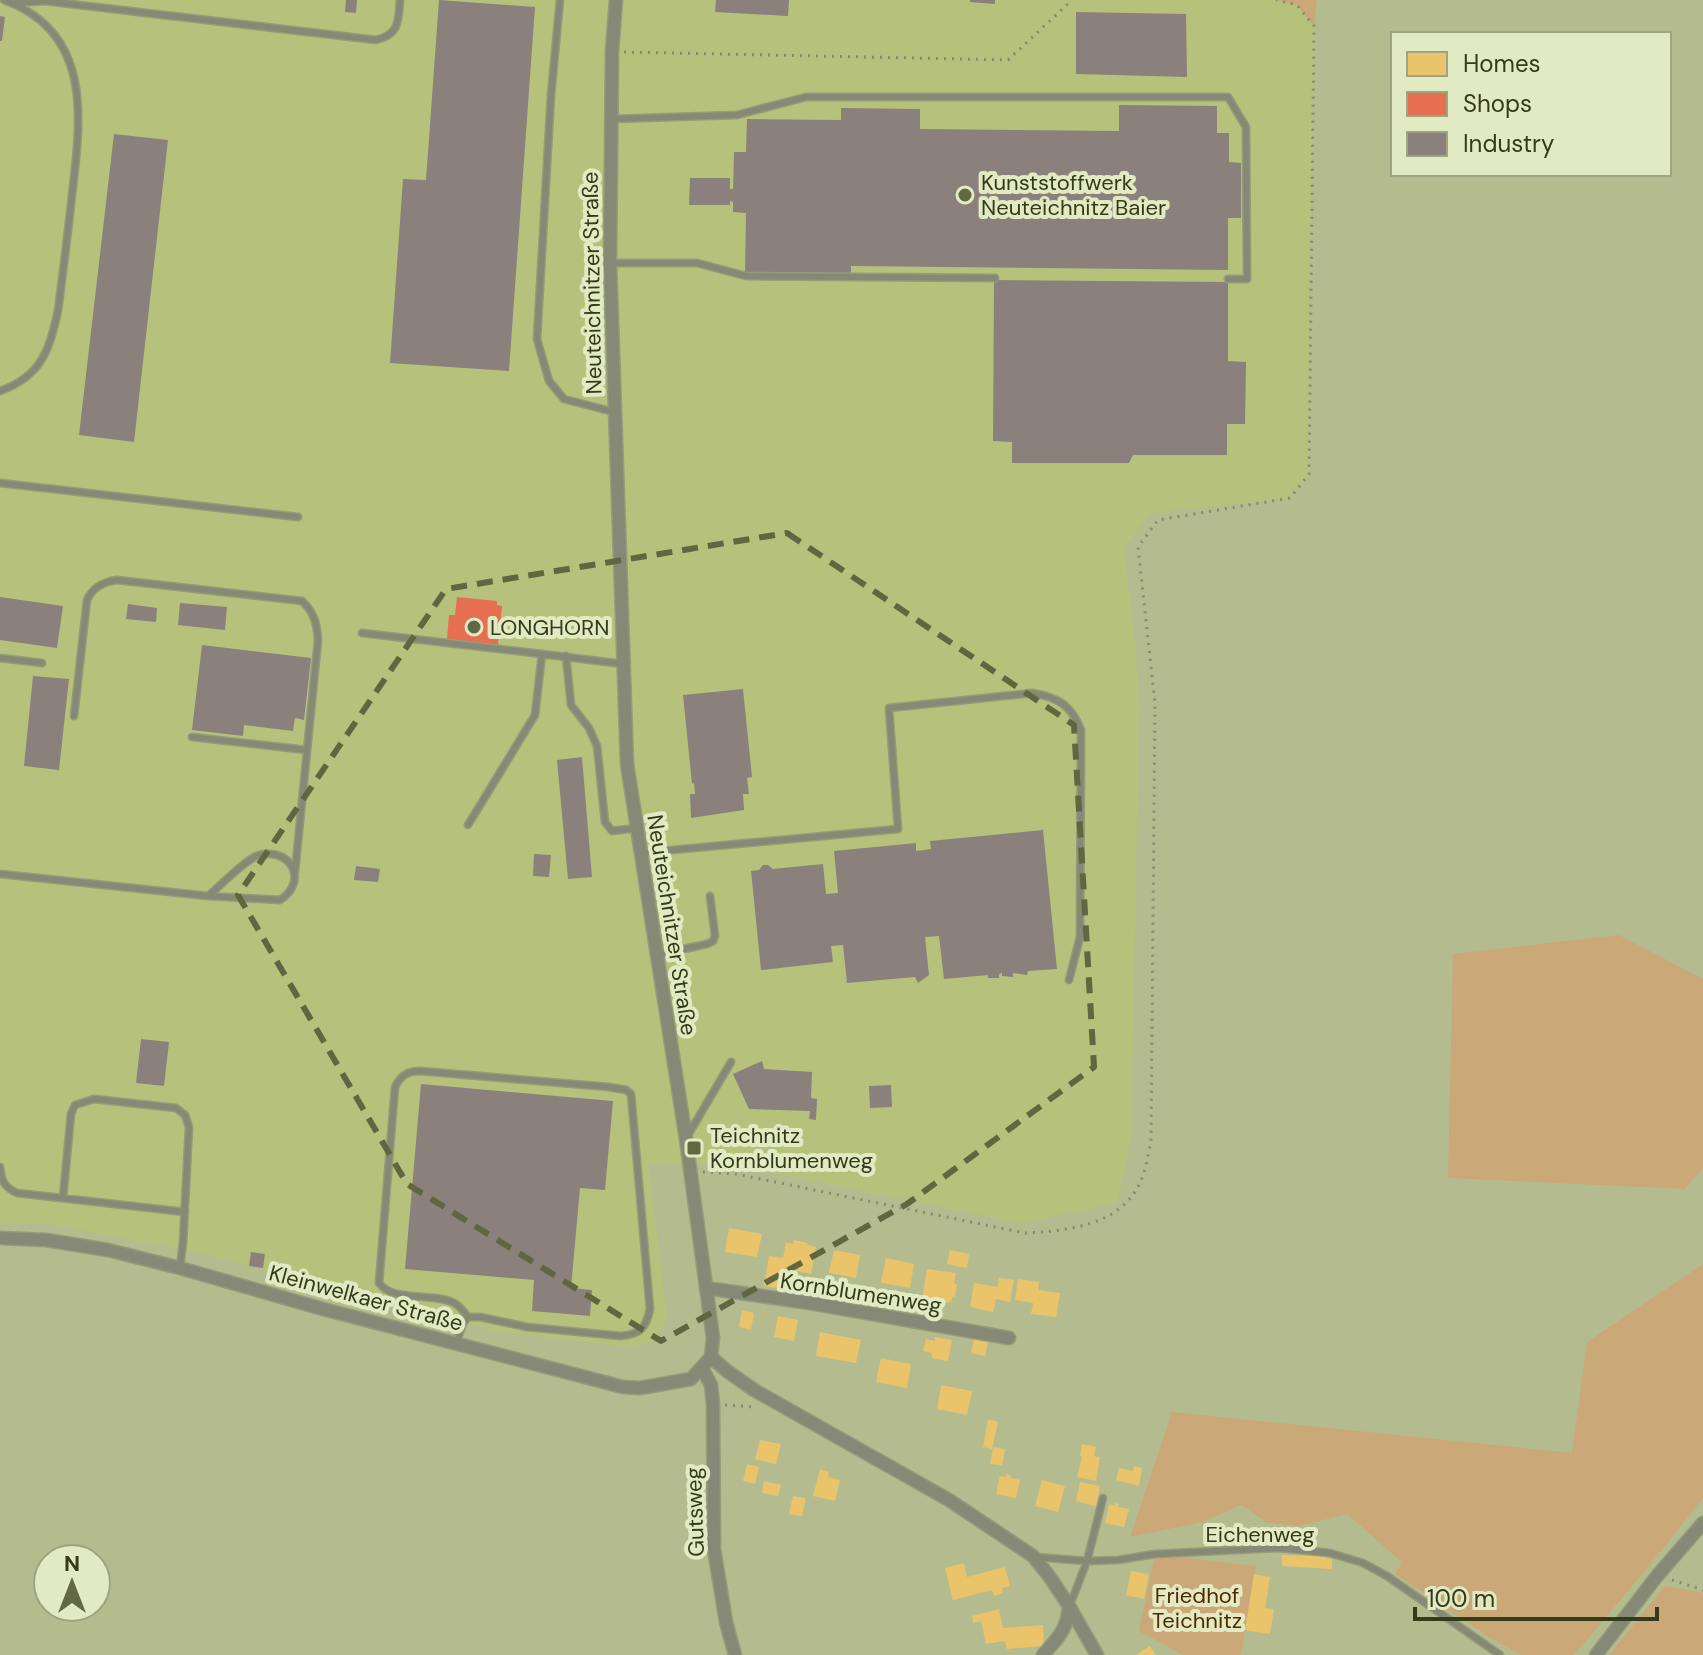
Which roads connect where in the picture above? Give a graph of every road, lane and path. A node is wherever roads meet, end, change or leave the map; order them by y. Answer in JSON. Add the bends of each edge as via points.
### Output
{"nodes":[{"id":1,"x":4,"y":0,"type":"edge"},
{"id":2,"x":400,"y":0,"type":"edge"},
{"id":3,"x":560,"y":0,"type":"edge"},
{"id":4,"x":616,"y":0,"type":"edge"},
{"id":5,"x":1072,"y":0,"type":"edge"},
{"id":6,"x":1276,"y":0,"type":"edge"},
{"id":7,"x":14,"y":3,"type":"junction"},
{"id":8,"x":94,"y":4,"type":"edge"},
{"id":9,"x":612,"y":52,"type":"junction"},
{"id":10,"x":611,"y":119,"type":"junction"},
{"id":11,"x":610,"y":263,"type":"junction"},
{"id":12,"x":995,"y":278,"type":"dead end"},
{"id":13,"x":1228,"y":279,"type":"dead end"},
{"id":14,"x":0,"y":391,"type":"edge"},
{"id":15,"x":614,"y":412,"type":"junction"},
{"id":16,"x":0,"y":483,"type":"edge"},
{"id":17,"x":298,"y":517,"type":"dead end"},
{"id":18,"x":362,"y":633,"type":"dead end"},
{"id":19,"x":542,"y":654,"type":"junction"},
{"id":20,"x":566,"y":656,"type":"junction"},
{"id":21,"x":0,"y":658,"type":"edge"},
{"id":22,"x":42,"y":663,"type":"dead end"},
{"id":23,"x":623,"y":664,"type":"junction"},
{"id":24,"x":74,"y":716,"type":"dead end"},
{"id":25,"x":192,"y":737,"type":"dead end"},
{"id":26,"x":307,"y":750,"type":"junction"},
{"id":27,"x":468,"y":825,"type":"dead end"},
{"id":28,"x":636,"y":828,"type":"junction"},
{"id":29,"x":640,"y":853,"type":"junction"},
{"id":30,"x":295,"y":872,"type":"junction"},
{"id":31,"x":0,"y":874,"type":"edge"},
{"id":32,"x":208,"y":896,"type":"junction"},
{"id":33,"x":710,"y":896,"type":"dead end"},
{"id":34,"x":656,"y":955,"type":"junction"},
{"id":35,"x":1069,"y":980,"type":"dead end"},
{"id":36,"x":731,"y":1062,"type":"dead end"},
{"id":37,"x":686,"y":1139,"type":"junction"},
{"id":38,"x":0,"y":1167,"type":"edge"},
{"id":39,"x":689,"y":1171,"type":"junction"},
{"id":40,"x":63,"y":1198,"type":"junction"},
{"id":41,"x":185,"y":1212,"type":"junction"},
{"id":42,"x":0,"y":1238,"type":"edge"},
{"id":43,"x":180,"y":1268,"type":"junction"},
{"id":44,"x":706,"y":1288,"type":"junction"},
{"id":45,"x":468,"y":1317,"type":"junction"},
{"id":46,"x":1009,"y":1338,"type":"dead end"},
{"id":47,"x":456,"y":1344,"type":"junction"},
{"id":48,"x":711,"y":1357,"type":"junction"},
{"id":49,"x":702,"y":1368,"type":"junction"},
{"id":50,"x":777,"y":1403,"type":"junction"},
{"id":51,"x":713,"y":1404,"type":"junction"},
{"id":52,"x":1103,"y":1498,"type":"dead end"},
{"id":53,"x":1703,"y":1523,"type":"edge"},
{"id":54,"x":1033,"y":1556,"type":"junction"},
{"id":55,"x":1087,"y":1561,"type":"junction"},
{"id":56,"x":1657,"y":1576,"type":"junction"},
{"id":57,"x":1703,"y":1590,"type":"edge"},
{"id":58,"x":1069,"y":1606,"type":"junction"},
{"id":59,"x":1087,"y":1638,"type":"junction"},
{"id":60,"x":735,"y":1655,"type":"edge"},
{"id":61,"x":1043,"y":1655,"type":"edge"},
{"id":62,"x":1086,"y":1655,"type":"edge"},
{"id":63,"x":1097,"y":1655,"type":"edge"},
{"id":64,"x":1500,"y":1655,"type":"edge"},
{"id":65,"x":1596,"y":1655,"type":"edge"}],
"edges":[{"from":1,"to":7,"type":"lane"},
{"from":2,"to":8,"type":"lane","via":[[394,32],[376,40]]},
{"from":3,"to":15,"type":"lane","via":[[537,339],[549,381],[564,399]]},
{"from":4,"to":9,"type":"street","name":"Neuteichnitzer Straße"},
{"from":5,"to":9,"type":"path","via":[[1008,60]]},
{"from":6,"to":39,"type":"path","via":[[1297,5],[1314,26],[1309,474],[1290,498],[1158,520],[1138,547],[1155,703],[1151,1141],[1139,1186],[1128,1202],[1090,1223],[1025,1233],[736,1174]]},
{"from":7,"to":8,"type":"lane"},
{"from":7,"to":14,"type":"lane","via":[[35,16],[64,48],[77,88],[79,134],[52,338],[36,367]]},
{"from":9,"to":10,"type":"street","name":"Neuteichnitzer Straße"},
{"from":10,"to":11,"type":"street","name":"Neuteichnitzer Straße"},
{"from":10,"to":13,"type":"lane","via":[[737,115],[806,97],[1228,97],[1246,127],[1247,279]]},
{"from":11,"to":12,"type":"lane","via":[[697,263],[746,276]]},
{"from":11,"to":15,"type":"street","name":"Neuteichnitzer Straße"},
{"from":15,"to":23,"type":"street","name":"Neuteichnitzer Straße"},
{"from":16,"to":17,"type":"lane"},
{"from":18,"to":19,"type":"lane"},
{"from":19,"to":20,"type":"lane"},
{"from":19,"to":27,"type":"lane","via":[[535,715]]},
{"from":20,"to":23,"type":"lane"},
{"from":20,"to":28,"type":"lane","via":[[571,705],[597,746],[605,822],[612,831]]},
{"from":21,"to":22,"type":"lane"},
{"from":23,"to":28,"type":"street","name":"Neuteichnitzer Straße"},
{"from":24,"to":26,"type":"lane","via":[[87,600],[99,586],[117,580],[294,599],[309,607],[318,627]]},
{"from":25,"to":26,"type":"lane"},
{"from":26,"to":30,"type":"lane"},
{"from":28,"to":29,"type":"street","name":"Neuteichnitzer Straße"},
{"from":29,"to":34,"type":"street","name":"Neuteichnitzer Straße"},
{"from":29,"to":35,"type":"lane","via":[[898,829],[889,708],[1033,693],[1052,697],[1075,714],[1081,730],[1080,937]]},
{"from":30,"to":32,"type":"lane","via":[[294,886],[280,900]]},
{"from":30,"to":32,"type":"lane","via":[[289,861],[258,855]]},
{"from":31,"to":32,"type":"lane"},
{"from":33,"to":34,"type":"lane","via":[[713,941]]},
{"from":34,"to":37,"type":"street","name":"Neuteichnitzer Straße"},
{"from":36,"to":37,"type":"lane"},
{"from":37,"to":39,"type":"street","name":"Neuteichnitzer Straße"},
{"from":38,"to":40,"type":"lane","via":[[8,1189]]},
{"from":39,"to":44,"type":"street","name":"Neuteichnitzer Straße"},
{"from":40,"to":41,"type":"lane"},
{"from":40,"to":41,"type":"lane","via":[[75,1105],[94,1099],[176,1108],[189,1127]]},
{"from":41,"to":43,"type":"lane"},
{"from":42,"to":43,"type":"street","name":"Kleinwelkaer Straße","via":[[108,1250]]},
{"from":43,"to":47,"type":"street","name":"Kleinwelkaer Straße"},
{"from":44,"to":46,"type":"street","name":"Kornblumenweg"},
{"from":44,"to":48,"type":"street","name":"Neuteichnitzer Straße"},
{"from":45,"to":45,"type":"lane","via":[[621,1336],[635,1335],[647,1324],[650,1309],[629,1092],[420,1071],[399,1079],[379,1283],[392,1292],[452,1302]]},
{"from":45,"to":47,"type":"lane"},
{"from":47,"to":49,"type":"street","name":"Kleinwelkaer Straße","via":[[623,1387],[691,1379]]},
{"from":48,"to":49,"type":"street","name":"Kleinwelkaer Straße"},
{"from":48,"to":50,"type":"street"},
{"from":49,"to":51,"type":"street","name":"Gutsweg"},
{"from":50,"to":51,"type":"path"},
{"from":50,"to":54,"type":"street","via":[[949,1500]]},
{"from":51,"to":60,"type":"street","name":"Gutsweg","via":[[714,1549]]},
{"from":52,"to":55,"type":"lane"},
{"from":53,"to":56,"type":"street"},
{"from":54,"to":55,"type":"lane","name":"Eichenweg"},
{"from":54,"to":58,"type":"street"},
{"from":55,"to":58,"type":"lane"},
{"from":55,"to":64,"type":"lane","name":"Eichenweg","via":[[1279,1548],[1330,1553],[1387,1576]]},
{"from":56,"to":57,"type":"path"},
{"from":56,"to":65,"type":"street"},
{"from":58,"to":59,"type":"street"},
{"from":58,"to":61,"type":"street","via":[[1068,1623]]},
{"from":59,"to":62,"type":"street"},
{"from":59,"to":63,"type":"street"}]}
